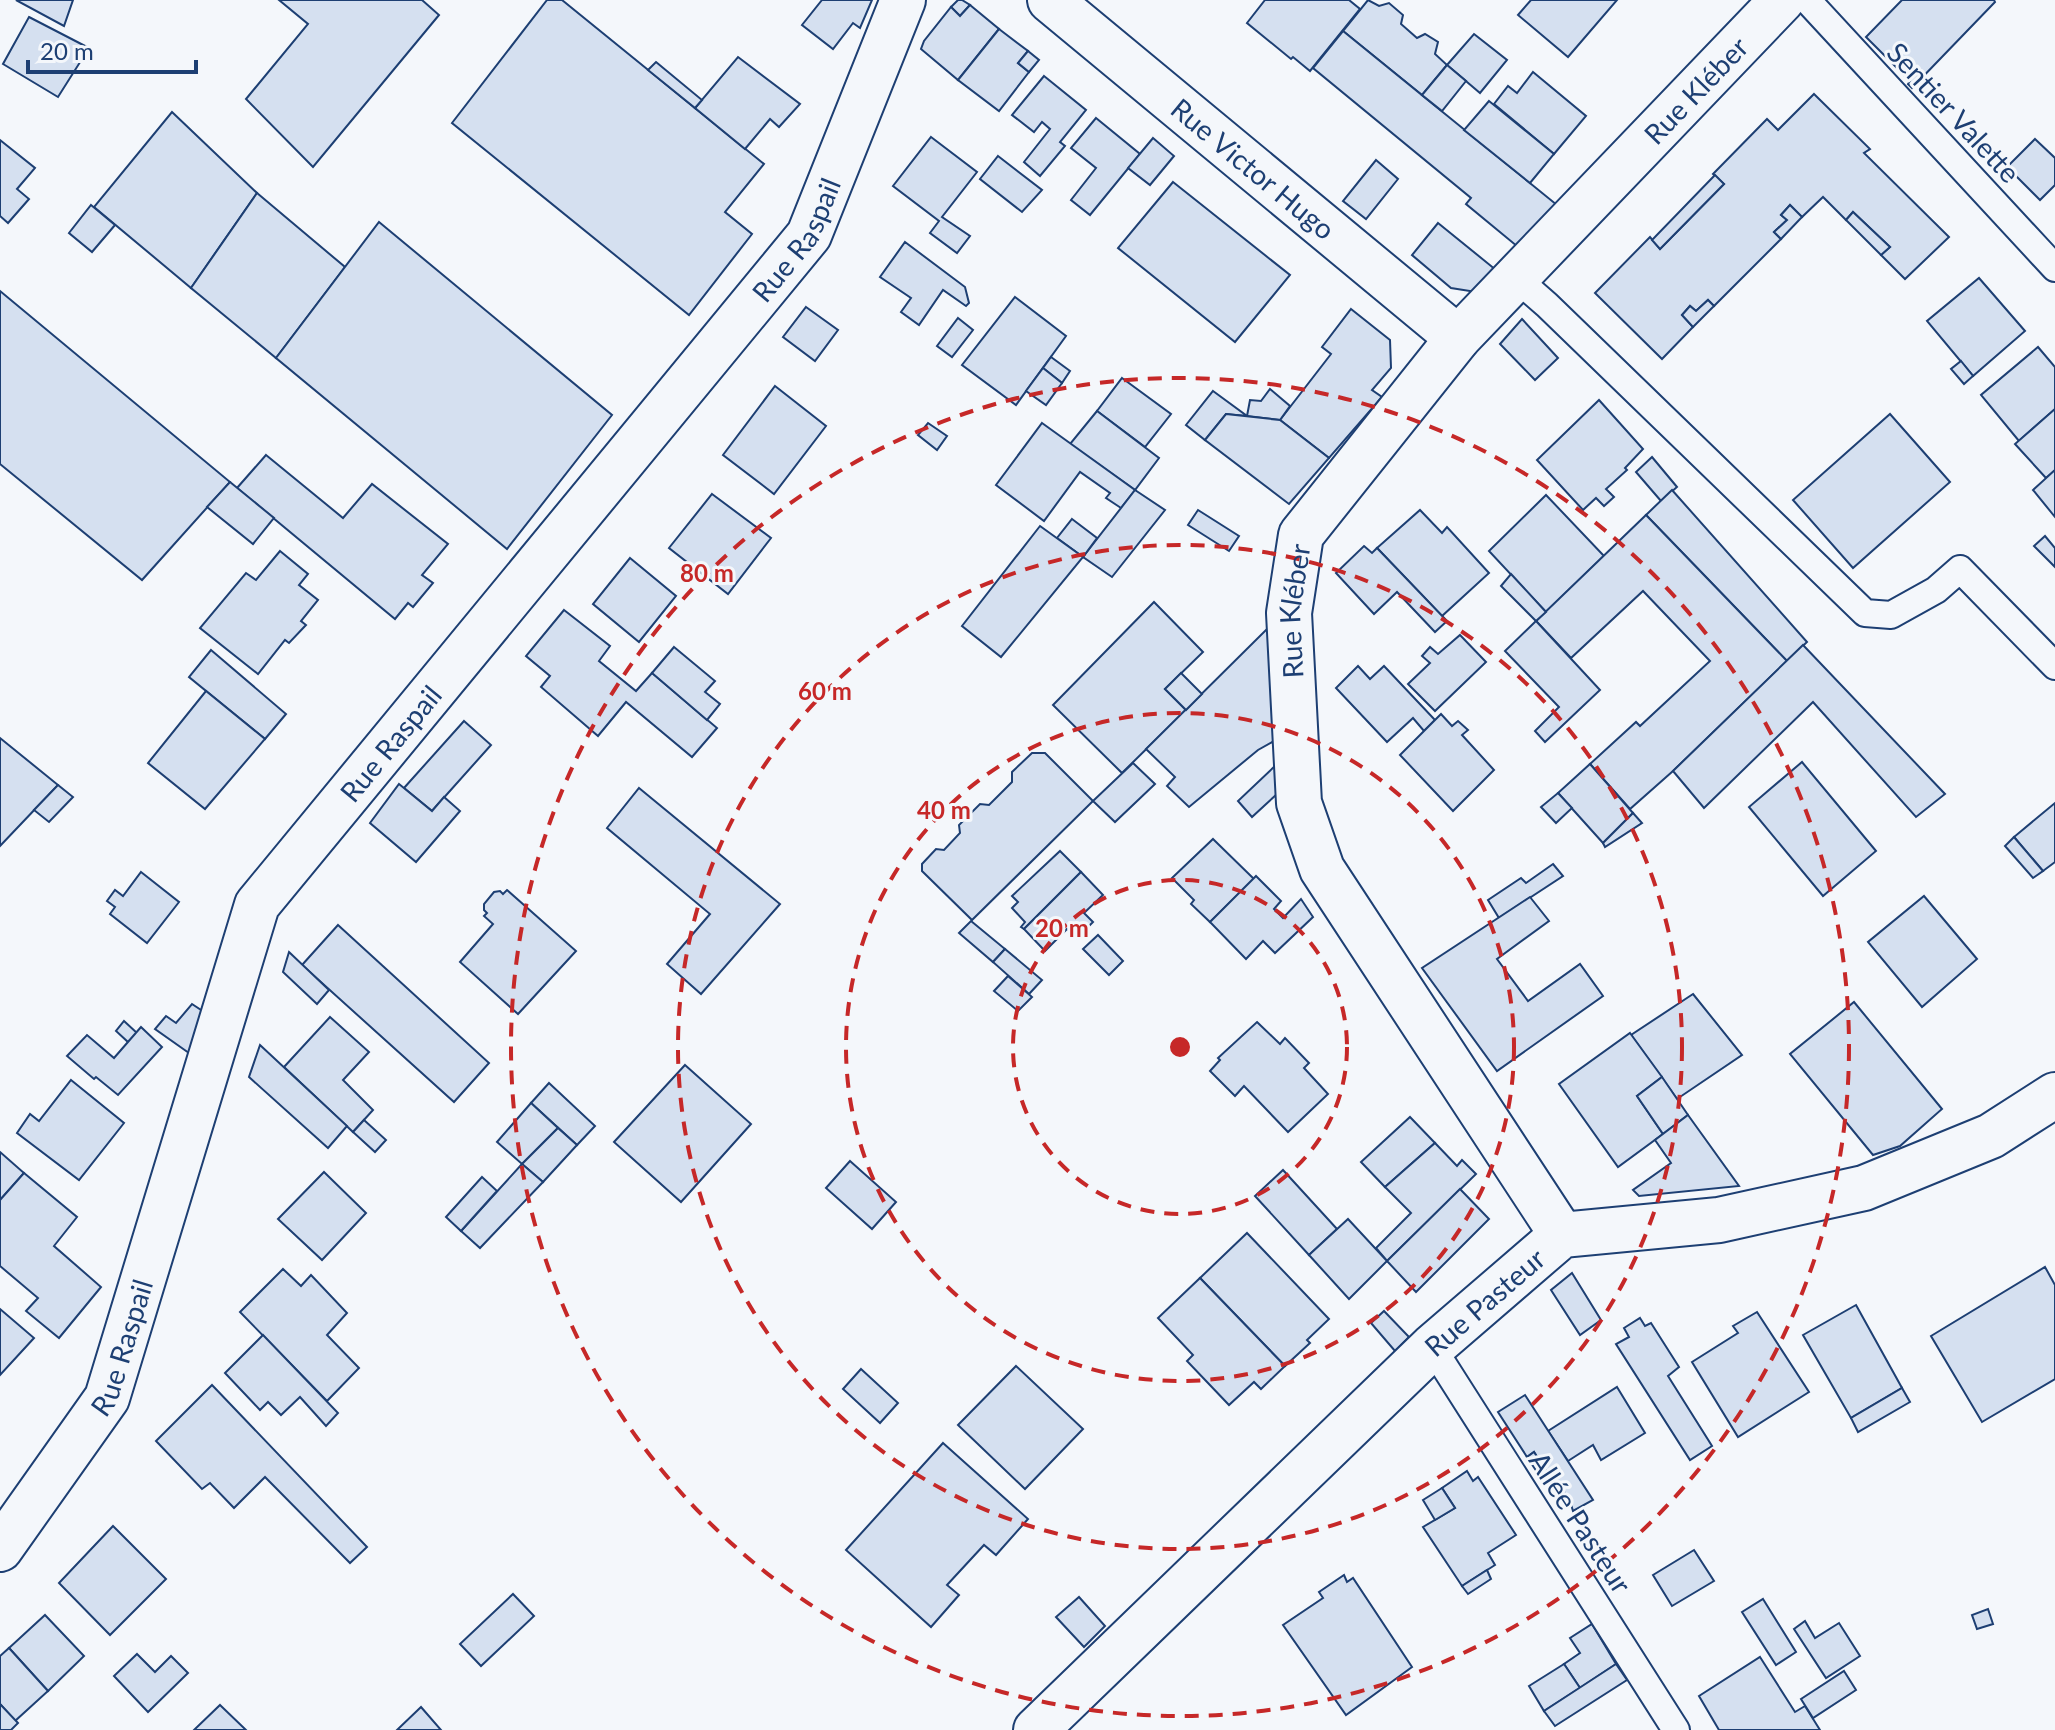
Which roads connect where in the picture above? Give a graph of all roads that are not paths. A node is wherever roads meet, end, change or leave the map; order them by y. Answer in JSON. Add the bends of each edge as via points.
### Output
{"nodes":[{"id":1,"x":903,"y":0,"type":"edge"},
{"id":2,"x":1050,"y":0,"type":"edge"},
{"id":3,"x":1782,"y":0,"type":"edge"},
{"id":4,"x":1807,"y":0,"type":"edge"},
{"id":5,"x":2055,"y":268,"type":"edge"},
{"id":6,"x":1515,"y":277,"type":"junction"},
{"id":7,"x":1458,"y":338,"type":"junction"},
{"id":8,"x":2055,"y":666,"type":"edge"},
{"id":9,"x":2055,"y":1095,"type":"edge"},
{"id":10,"x":1562,"y":1235,"type":"junction"},
{"id":11,"x":1432,"y":1347,"type":"junction"},
{"id":12,"x":0,"y":1549,"type":"edge"},
{"id":13,"x":1036,"y":1730,"type":"edge"},
{"id":14,"x":1676,"y":1730,"type":"edge"}],
"edges":[{"from":1,"to":12,"type":"street","name":"Rue Raspail","via":[[809,235],[257,905],[107,1398]]},
{"from":2,"to":7,"type":"street","name":"Rue Victor Hugo"},
{"from":3,"to":6,"type":"street","name":"Rue Kléber"},
{"from":4,"to":5,"type":"lane","name":"Sentier Valette"},
{"from":6,"to":7,"type":"street","name":"Rue Kléber"},
{"from":6,"to":8,"type":"lane","via":[[1865,613],[1891,615],[1936,590],[1960,569]]},
{"from":7,"to":10,"type":"street","name":"Rue Kléber","via":[[1301,535],[1289,613],[1299,803],[1322,869]]},
{"from":9,"to":10,"type":"street","name":"Rue Pasteur","via":[[1991,1136],[1864,1188],[1719,1220]]},
{"from":10,"to":11,"type":"street","name":"Rue Pasteur"},
{"from":11,"to":13,"type":"street","name":"Rue Pasteur"},
{"from":11,"to":14,"type":"lane","name":"Allée Pasteur"}]}
